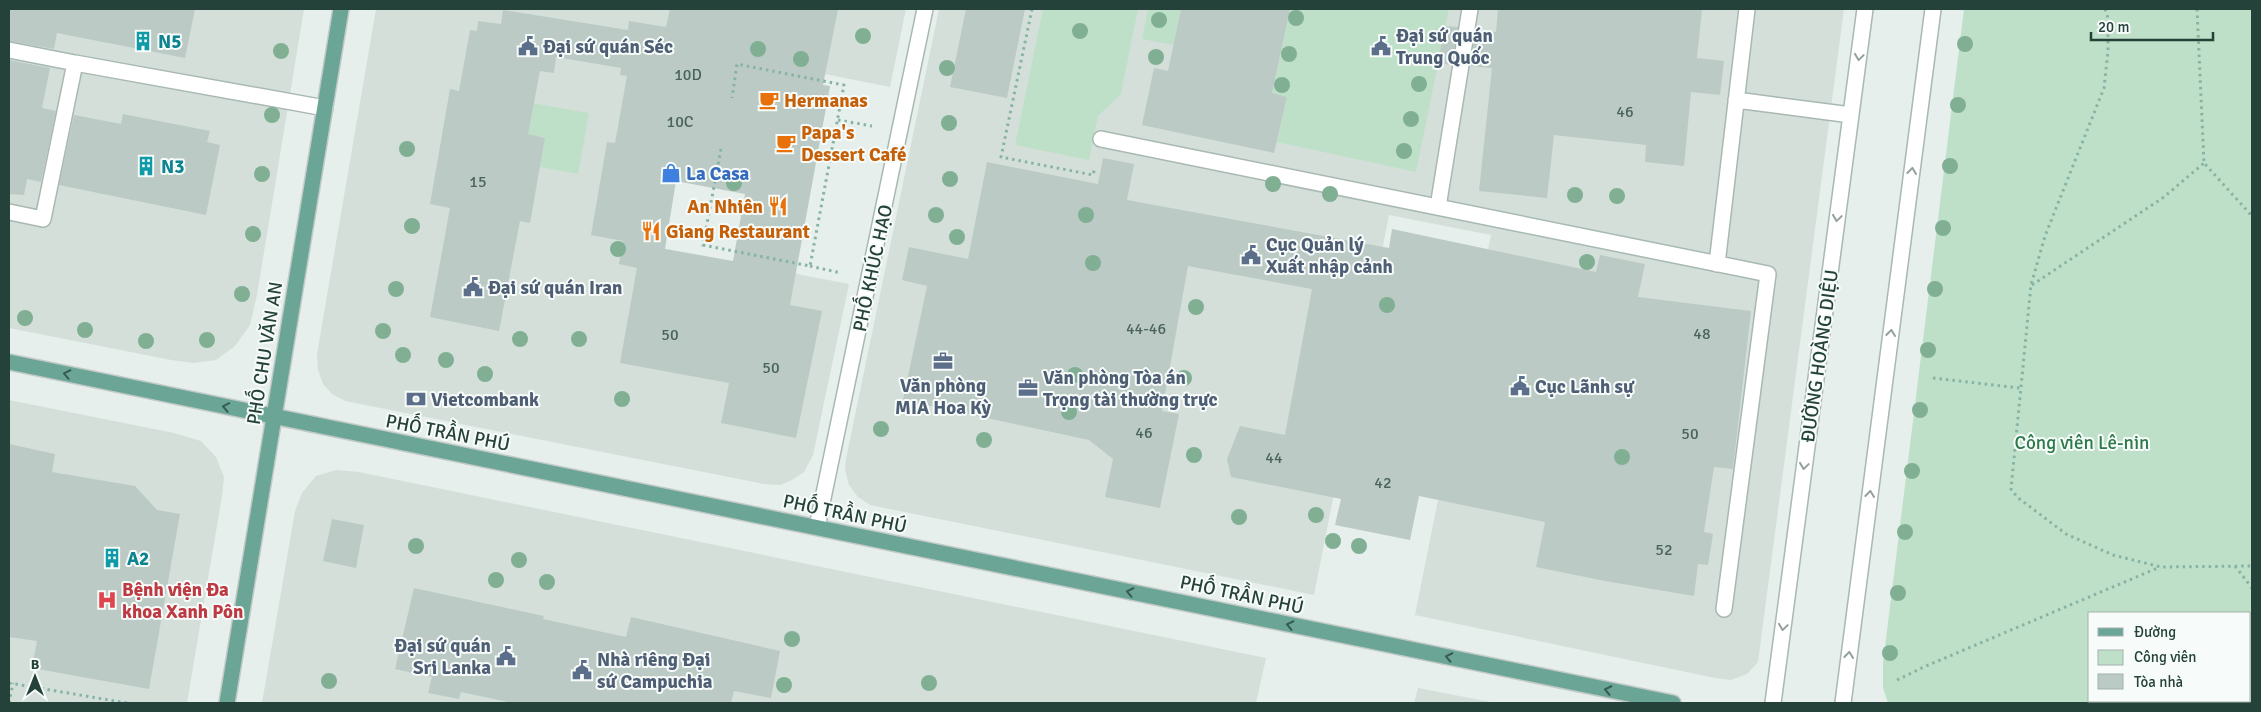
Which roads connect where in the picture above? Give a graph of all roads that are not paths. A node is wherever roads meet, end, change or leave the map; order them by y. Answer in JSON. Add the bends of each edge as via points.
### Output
{"nodes":[{"id":1,"x":341,"y":9,"type":"edge"},
{"id":2,"x":925,"y":9,"type":"edge"},
{"id":3,"x":1470,"y":9,"type":"edge"},
{"id":4,"x":1747,"y":9,"type":"edge"},
{"id":5,"x":1865,"y":9,"type":"edge"},
{"id":6,"x":1933,"y":9,"type":"edge"},
{"id":7,"x":9,"y":50,"type":"edge"},
{"id":8,"x":75,"y":63,"type":"junction"},
{"id":9,"x":1736,"y":100,"type":"junction"},
{"id":10,"x":325,"y":108,"type":"junction"},
{"id":11,"x":1851,"y":114,"type":"junction"},
{"id":12,"x":1101,"y":139,"type":"road end"},
{"id":13,"x":1438,"y":207,"type":"junction"},
{"id":14,"x":9,"y":212,"type":"edge"},
{"id":15,"x":1717,"y":264,"type":"junction"},
{"id":16,"x":9,"y":362,"type":"edge"},
{"id":17,"x":274,"y":416,"type":"junction"},
{"id":18,"x":817,"y":527,"type":"junction"},
{"id":19,"x":1724,"y":609,"type":"dead end"},
{"id":20,"x":227,"y":703,"type":"edge"},
{"id":21,"x":1673,"y":703,"type":"edge"},
{"id":22,"x":1773,"y":703,"type":"edge"},
{"id":23,"x":1843,"y":703,"type":"edge"}],
"edges":[{"from":1,"to":10,"type":"main road","name":"PHỐ CHU VĂN AN"},
{"from":2,"to":18,"type":"street","name":"PHỐ KHÚC HẠO"},
{"from":3,"to":13,"type":"street"},
{"from":4,"to":9,"type":"street"},
{"from":5,"to":11,"type":"street","name":"ĐƯỜNG HOÀNG DIỆU","one_way":true},
{"from":23,"to":6,"type":"street","one_way":true},
{"from":7,"to":8,"type":"street"},
{"from":8,"to":10,"type":"street"},
{"from":8,"to":14,"type":"street","via":[[43,219]]},
{"from":9,"to":11,"type":"street"},
{"from":9,"to":15,"type":"street"},
{"from":10,"to":17,"type":"main road","name":"PHỐ CHU VĂN AN"},
{"from":11,"to":22,"type":"street","name":"ĐƯỜNG HOÀNG DIỆU","one_way":true},
{"from":12,"to":13,"type":"street"},
{"from":13,"to":15,"type":"street"},
{"from":15,"to":19,"type":"street","via":[[1768,274]]},
{"from":17,"to":16,"type":"main road","name":"PHỐ TRẦN PHÚ","one_way":true},
{"from":17,"to":18,"type":"main road","name":"PHỐ TRẦN PHÚ"},
{"from":17,"to":20,"type":"main road","name":"PHỐ CHU VĂN AN"},
{"from":21,"to":18,"type":"main road","name":"PHỐ TRẦN PHÚ","one_way":true}]}
